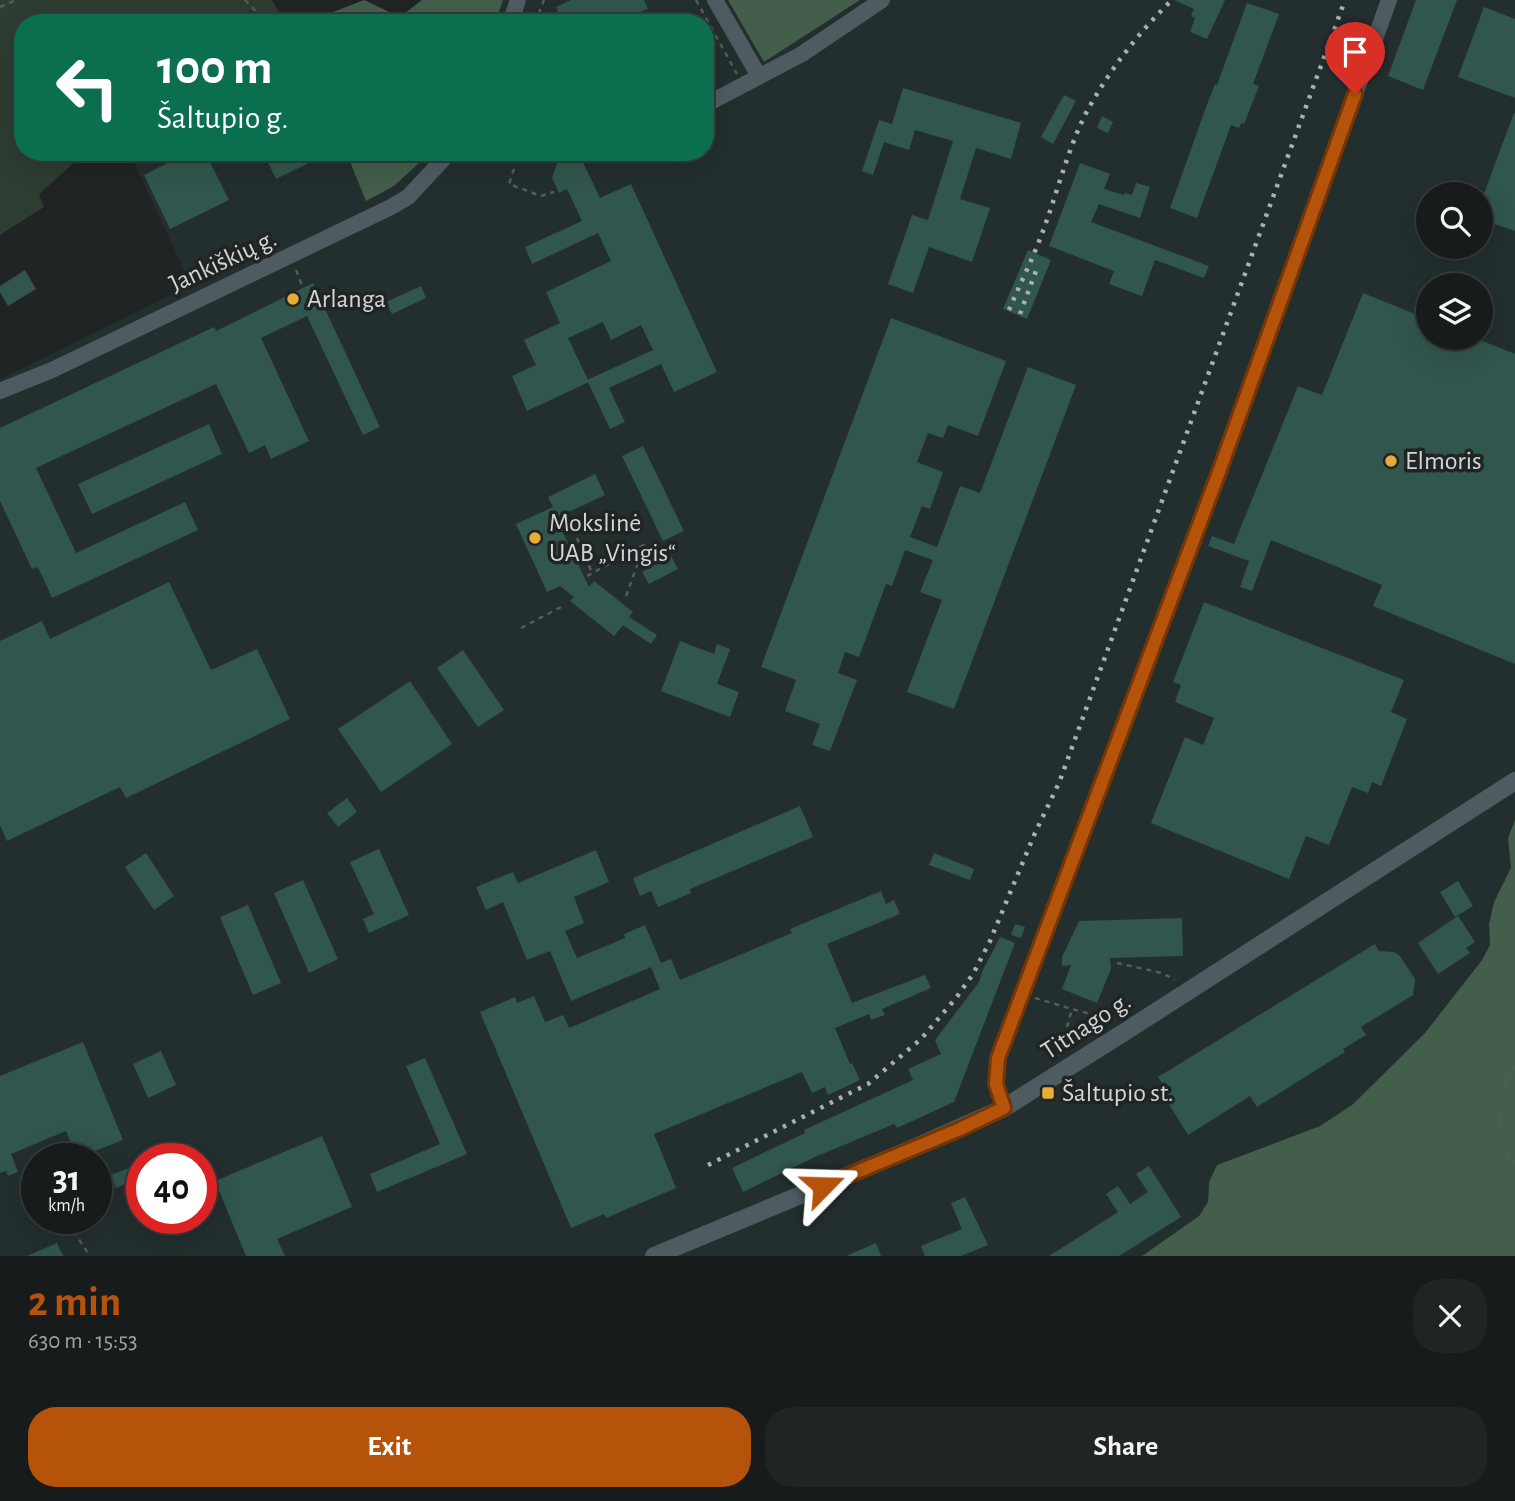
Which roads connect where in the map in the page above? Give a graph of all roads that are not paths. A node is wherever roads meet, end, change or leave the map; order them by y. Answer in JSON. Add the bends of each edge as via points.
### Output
{"nodes":[{"id":1,"x":716,"y":0,"type":"edge"},
{"id":2,"x":882,"y":0,"type":"edge"},
{"id":3,"x":1389,"y":0,"type":"edge"},
{"id":4,"x":759,"y":76,"type":"junction"},
{"id":5,"x":714,"y":100,"type":"edge"},
{"id":6,"x":442,"y":161,"type":"edge"},
{"id":7,"x":0,"y":391,"type":"edge"},
{"id":8,"x":1515,"y":781,"type":"edge"},
{"id":9,"x":1004,"y":1108,"type":"junction"},
{"id":10,"x":654,"y":1256,"type":"edge"}],
"edges":[{"from":1,"to":4,"type":"street"},
{"from":2,"to":4,"type":"street","via":[[802,54]]},
{"from":3,"to":9,"type":"street","via":[[1219,472],[998,1058],[996,1084]]},
{"from":4,"to":5,"type":"street"},
{"from":6,"to":7,"type":"street","name":"Jankiškių g.","via":[[408,197],[290,257]]},
{"from":8,"to":9,"type":"street","name":"Titnago g."},
{"from":9,"to":10,"type":"street","name":"Titnago g."}]}
